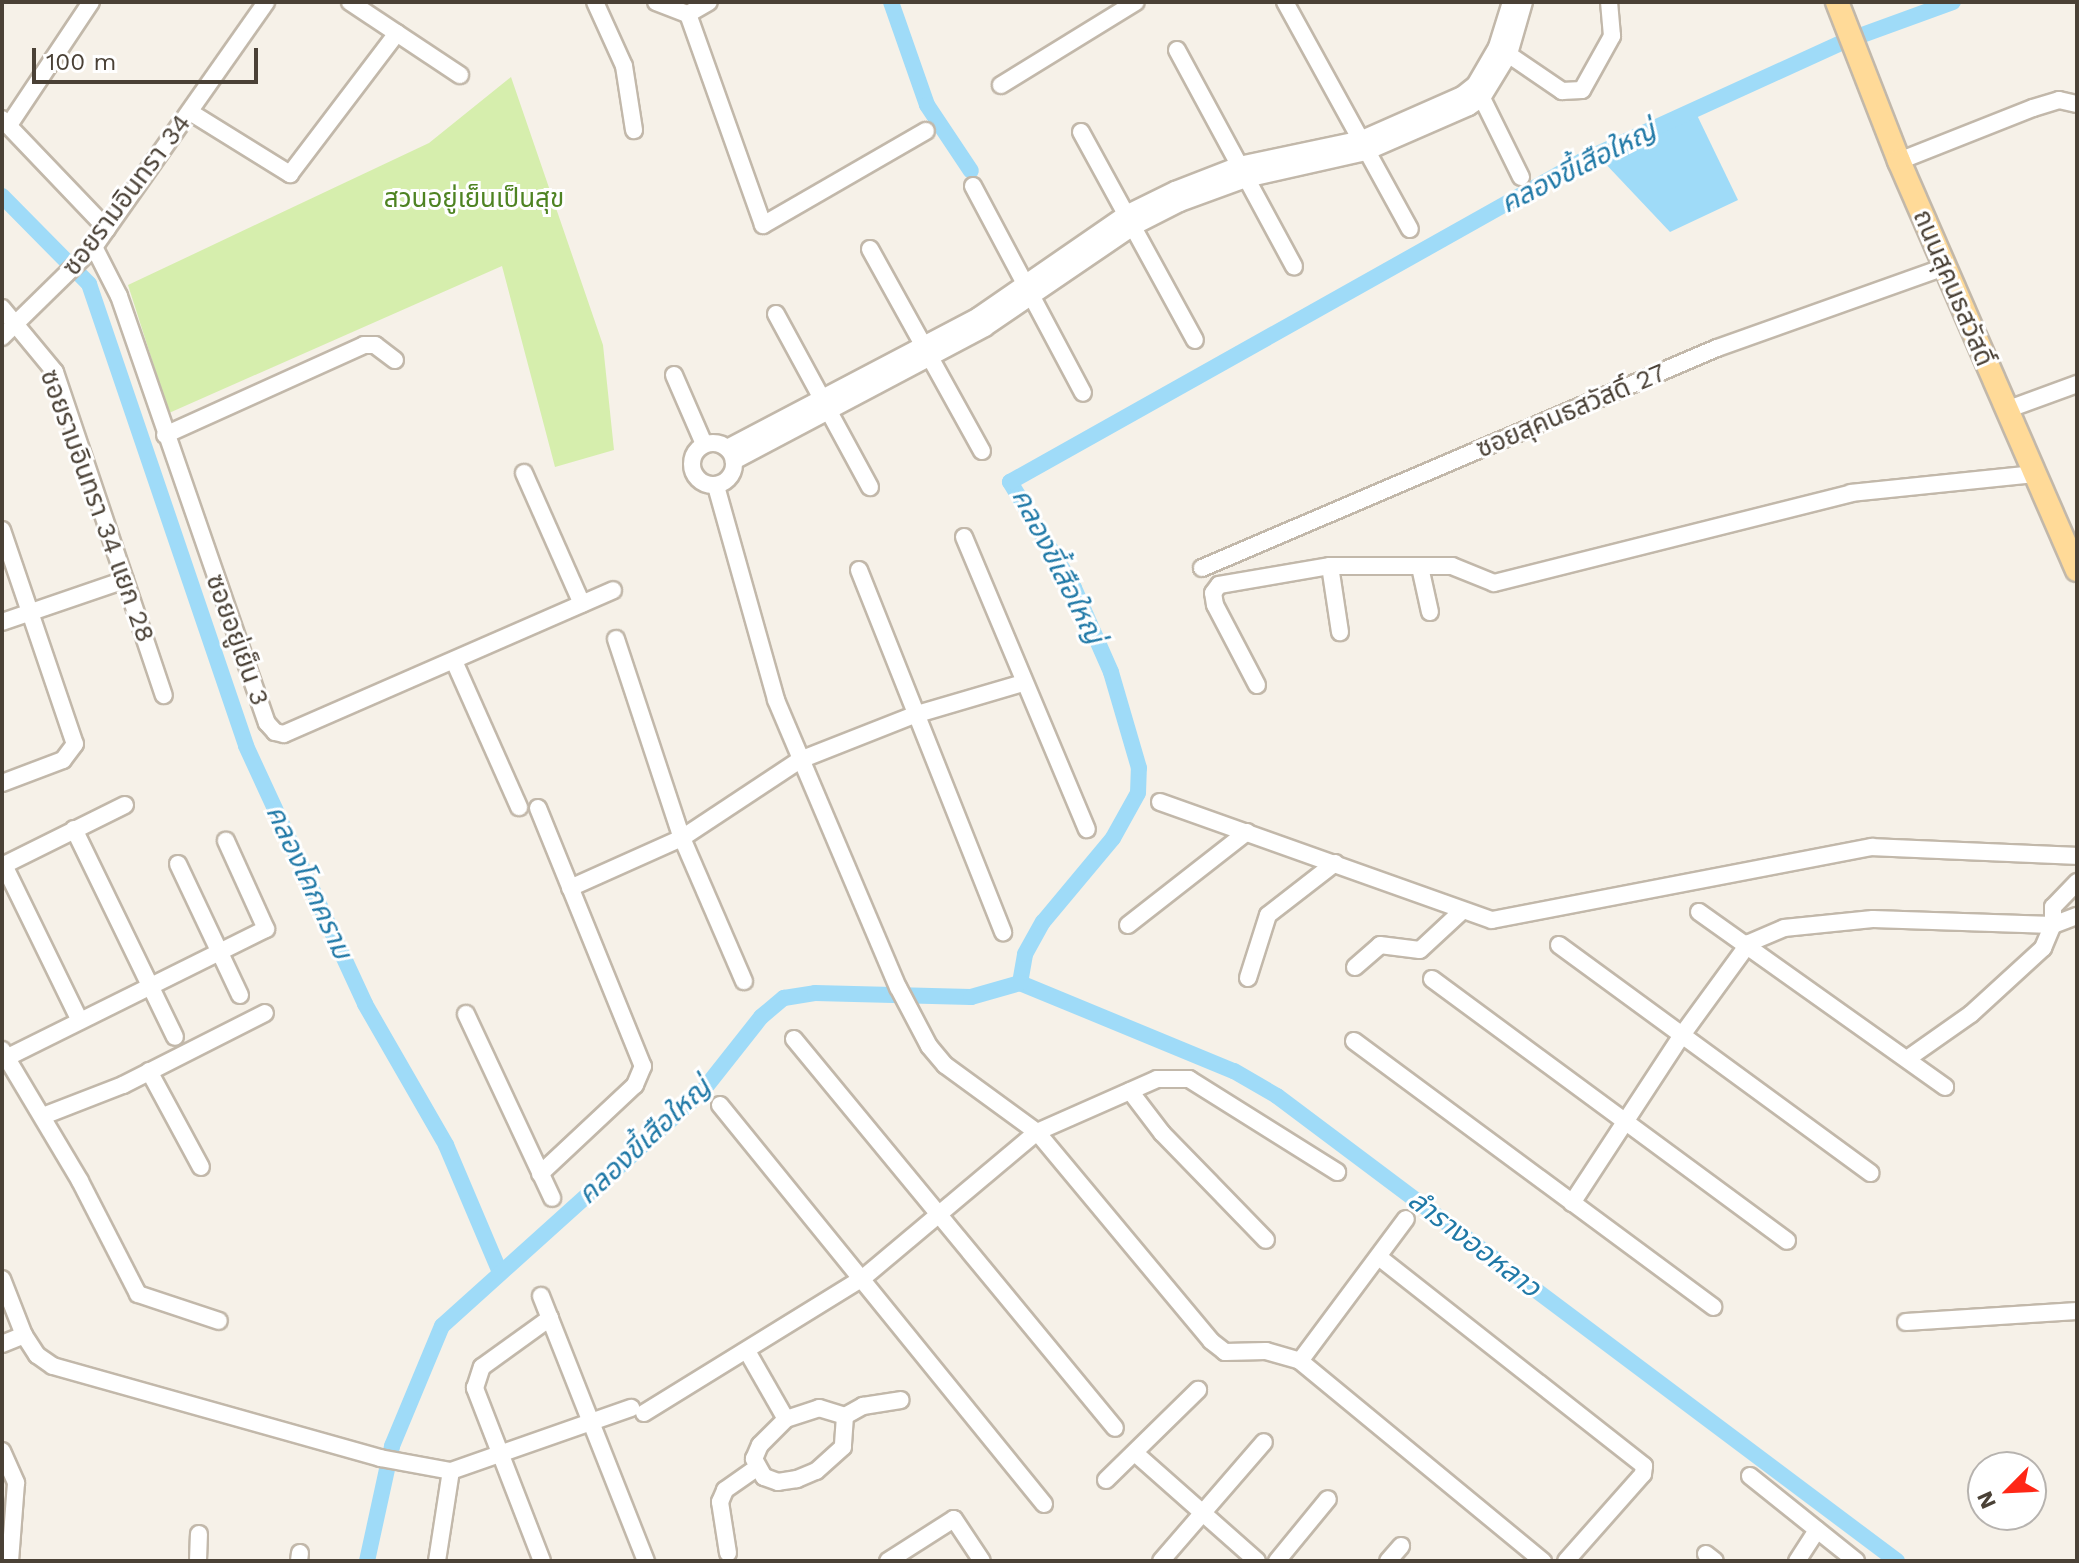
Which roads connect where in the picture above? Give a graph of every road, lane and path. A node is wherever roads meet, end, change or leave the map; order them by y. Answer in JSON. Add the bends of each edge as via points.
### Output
{"nodes":[{"id":1,"x":91,"y":2,"type":"edge"},
{"id":2,"x":266,"y":2,"type":"edge"},
{"id":3,"x":350,"y":2,"type":"edge"},
{"id":4,"x":595,"y":2,"type":"edge"},
{"id":5,"x":656,"y":2,"type":"edge"},
{"id":6,"x":709,"y":2,"type":"edge"},
{"id":7,"x":1136,"y":2,"type":"edge"},
{"id":8,"x":1285,"y":2,"type":"edge"},
{"id":9,"x":1511,"y":2,"type":"edge"},
{"id":10,"x":1524,"y":2,"type":"edge"},
{"id":11,"x":1609,"y":2,"type":"edge"},
{"id":12,"x":1837,"y":2,"type":"edge"},
{"id":13,"x":688,"y":14,"type":"junction"},
{"id":14,"x":397,"y":33,"type":"junction"},
{"id":15,"x":1177,"y":50,"type":"dead end"},
{"id":16,"x":1503,"y":50,"type":"junction"},
{"id":17,"x":460,"y":75,"type":"dead end"},
{"id":18,"x":1001,"y":85,"type":"dead end"},
{"id":19,"x":1478,"y":92,"type":"junction"},
{"id":20,"x":2077,"y":104,"type":"edge"},
{"id":21,"x":190,"y":112,"type":"junction"},
{"id":22,"x":6,"y":122,"type":"edge"},
{"id":23,"x":634,"y":130,"type":"dead end"},
{"id":24,"x":926,"y":131,"type":"dead end"},
{"id":25,"x":1081,"y":132,"type":"dead end"},
{"id":26,"x":1365,"y":145,"type":"junction"},
{"id":27,"x":1899,"y":161,"type":"junction"},
{"id":28,"x":1242,"y":172,"type":"junction"},
{"id":29,"x":1521,"y":177,"type":"dead end"},
{"id":30,"x":973,"y":186,"type":"dead end"},
{"id":31,"x":1129,"y":220,"type":"junction"},
{"id":32,"x":107,"y":229,"type":"junction"},
{"id":33,"x":1410,"y":229,"type":"dead end"},
{"id":34,"x":870,"y":249,"type":"dead end"},
{"id":35,"x":88,"y":253,"type":"junction"},
{"id":36,"x":1294,"y":266,"type":"dead end"},
{"id":37,"x":1944,"y":267,"type":"junction"},
{"id":38,"x":1028,"y":286,"type":"junction"},
{"id":39,"x":2,"y":308,"type":"edge"},
{"id":40,"x":776,"y":314,"type":"dead end"},
{"id":41,"x":17,"y":324,"type":"junction"},
{"id":42,"x":2,"y":337,"type":"edge"},
{"id":43,"x":1195,"y":340,"type":"dead end"},
{"id":44,"x":926,"y":352,"type":"junction"},
{"id":45,"x":395,"y":360,"type":"dead end"},
{"id":46,"x":674,"y":375,"type":"dead end"},
{"id":47,"x":2077,"y":384,"type":"edge"},
{"id":48,"x":1083,"y":393,"type":"dead end"},
{"id":49,"x":822,"y":398,"type":"junction"},
{"id":50,"x":2006,"y":410,"type":"junction"},
{"id":51,"x":830,"y":413,"type":"junction"},
{"id":52,"x":165,"y":435,"type":"junction"},
{"id":53,"x":704,"y":444,"type":"junction"},
{"id":54,"x":982,"y":451,"type":"dead end"},
{"id":55,"x":731,"y":455,"type":"junction"},
{"id":56,"x":524,"y":473,"type":"dead end"},
{"id":57,"x":2034,"y":474,"type":"junction"},
{"id":58,"x":716,"y":486,"type":"junction"},
{"id":59,"x":870,"y":487,"type":"dead end"},
{"id":60,"x":2,"y":530,"type":"edge"},
{"id":61,"x":964,"y":537,"type":"dead end"},
{"id":62,"x":1330,"y":566,"type":"junction"},
{"id":63,"x":1420,"y":567,"type":"junction"},
{"id":64,"x":1202,"y":568,"type":"dead end"},
{"id":65,"x":859,"y":570,"type":"dead end"},
{"id":66,"x":2077,"y":570,"type":"edge"},
{"id":67,"x":125,"y":580,"type":"junction"},
{"id":68,"x":613,"y":590,"type":"dead end"},
{"id":69,"x":582,"y":604,"type":"junction"},
{"id":70,"x":29,"y":612,"type":"junction"},
{"id":71,"x":1430,"y":612,"type":"dead end"},
{"id":72,"x":2,"y":622,"type":"edge"},
{"id":73,"x":1340,"y":632,"type":"dead end"},
{"id":74,"x":616,"y":639,"type":"dead end"},
{"id":75,"x":454,"y":661,"type":"junction"},
{"id":76,"x":1023,"y":683,"type":"junction"},
{"id":77,"x":1257,"y":685,"type":"dead end"},
{"id":78,"x":164,"y":695,"type":"dead end"},
{"id":79,"x":914,"y":715,"type":"junction"},
{"id":80,"x":800,"y":760,"type":"junction"},
{"id":81,"x":2,"y":783,"type":"edge"},
{"id":82,"x":1160,"y":802,"type":"dead end"},
{"id":83,"x":125,"y":805,"type":"dead end"},
{"id":84,"x":519,"y":807,"type":"dead end"},
{"id":85,"x":538,"y":808,"type":"dead end"},
{"id":86,"x":74,"y":829,"type":"junction"},
{"id":87,"x":1087,"y":829,"type":"dead end"},
{"id":88,"x":1247,"y":832,"type":"junction"},
{"id":89,"x":682,"y":838,"type":"junction"},
{"id":90,"x":226,"y":841,"type":"dead end"},
{"id":91,"x":2077,"y":856,"type":"edge"},
{"id":92,"x":1335,"y":863,"type":"junction"},
{"id":93,"x":178,"y":864,"type":"dead end"},
{"id":94,"x":2077,"y":882,"type":"edge"},
{"id":95,"x":570,"y":888,"type":"junction"},
{"id":96,"x":1461,"y":912,"type":"junction"},
{"id":97,"x":1699,"y":912,"type":"dead end"},
{"id":98,"x":2077,"y":916,"type":"edge"},
{"id":99,"x":1128,"y":925,"type":"dead end"},
{"id":100,"x":2053,"y":925,"type":"junction"},
{"id":101,"x":1003,"y":932,"type":"dead end"},
{"id":102,"x":1749,"y":943,"type":"junction"},
{"id":103,"x":1559,"y":945,"type":"dead end"},
{"id":104,"x":221,"y":952,"type":"junction"},
{"id":105,"x":1355,"y":967,"type":"dead end"},
{"id":106,"x":1248,"y":978,"type":"dead end"},
{"id":107,"x":1432,"y":979,"type":"dead end"},
{"id":108,"x":744,"y":981,"type":"dead end"},
{"id":109,"x":149,"y":984,"type":"junction"},
{"id":110,"x":240,"y":995,"type":"dead end"},
{"id":111,"x":265,"y":1013,"type":"dead end"},
{"id":112,"x":466,"y":1014,"type":"dead end"},
{"id":113,"x":79,"y":1019,"type":"junction"},
{"id":114,"x":1682,"y":1035,"type":"junction"},
{"id":115,"x":175,"y":1037,"type":"dead end"},
{"id":116,"x":794,"y":1039,"type":"dead end"},
{"id":117,"x":1354,"y":1041,"type":"dead end"},
{"id":118,"x":5,"y":1054,"type":"edge"},
{"id":119,"x":1907,"y":1059,"type":"junction"},
{"id":120,"x":149,"y":1071,"type":"junction"},
{"id":121,"x":1945,"y":1087,"type":"dead end"},
{"id":122,"x":1130,"y":1091,"type":"junction"},
{"id":123,"x":720,"y":1105,"type":"dead end"},
{"id":124,"x":43,"y":1116,"type":"junction"},
{"id":125,"x":1628,"y":1123,"type":"junction"},
{"id":126,"x":1037,"y":1132,"type":"junction"},
{"id":127,"x":201,"y":1167,"type":"dead end"},
{"id":128,"x":1337,"y":1172,"type":"dead end"},
{"id":129,"x":1871,"y":1173,"type":"dead end"},
{"id":130,"x":540,"y":1174,"type":"junction"},
{"id":131,"x":552,"y":1198,"type":"dead end"},
{"id":132,"x":1572,"y":1203,"type":"junction"},
{"id":133,"x":941,"y":1210,"type":"junction"},
{"id":134,"x":1406,"y":1219,"type":"dead end"},
{"id":135,"x":1266,"y":1240,"type":"dead end"},
{"id":136,"x":1787,"y":1241,"type":"dead end"},
{"id":137,"x":1380,"y":1258,"type":"junction"},
{"id":138,"x":863,"y":1278,"type":"junction"},
{"id":139,"x":3,"y":1285,"type":"edge"},
{"id":140,"x":541,"y":1296,"type":"dead end"},
{"id":141,"x":1713,"y":1307,"type":"dead end"},
{"id":142,"x":2077,"y":1311,"type":"edge"},
{"id":143,"x":550,"y":1318,"type":"junction"},
{"id":144,"x":219,"y":1321,"type":"dead end"},
{"id":145,"x":1906,"y":1322,"type":"dead end"},
{"id":146,"x":24,"y":1335,"type":"junction"},
{"id":147,"x":2,"y":1344,"type":"edge"},
{"id":148,"x":747,"y":1351,"type":"junction"},
{"id":149,"x":1300,"y":1361,"type":"junction"},
{"id":150,"x":1198,"y":1390,"type":"dead end"},
{"id":151,"x":901,"y":1400,"type":"dead end"},
{"id":152,"x":845,"y":1416,"type":"junction"},
{"id":153,"x":786,"y":1419,"type":"junction"},
{"id":154,"x":592,"y":1421,"type":"junction"},
{"id":155,"x":1115,"y":1428,"type":"dead end"},
{"id":156,"x":1264,"y":1442,"type":"dead end"},
{"id":157,"x":2,"y":1451,"type":"edge"},
{"id":158,"x":1135,"y":1453,"type":"junction"},
{"id":159,"x":500,"y":1457,"type":"junction"},
{"id":160,"x":757,"y":1468,"type":"junction"},
{"id":161,"x":451,"y":1471,"type":"junction"},
{"id":162,"x":1750,"y":1476,"type":"dead end"},
{"id":163,"x":1106,"y":1480,"type":"dead end"},
{"id":164,"x":1328,"y":1499,"type":"dead end"},
{"id":165,"x":1044,"y":1504,"type":"dead end"},
{"id":166,"x":1205,"y":1514,"type":"junction"},
{"id":167,"x":1817,"y":1530,"type":"junction"},
{"id":168,"x":199,"y":1534,"type":"dead end"},
{"id":169,"x":1401,"y":1546,"type":"dead end"},
{"id":170,"x":728,"y":1553,"type":"dead end"},
{"id":171,"x":642,"y":1560,"type":"edge"},
{"id":172,"x":10,"y":1561,"type":"edge"},
{"id":173,"x":198,"y":1561,"type":"edge"},
{"id":174,"x":437,"y":1561,"type":"edge"},
{"id":175,"x":542,"y":1561,"type":"edge"},
{"id":176,"x":888,"y":1561,"type":"edge"},
{"id":177,"x":982,"y":1561,"type":"edge"},
{"id":178,"x":1161,"y":1561,"type":"edge"},
{"id":179,"x":1257,"y":1561,"type":"edge"},
{"id":180,"x":1277,"y":1561,"type":"edge"},
{"id":181,"x":1388,"y":1561,"type":"edge"},
{"id":182,"x":1543,"y":1561,"type":"edge"},
{"id":183,"x":1566,"y":1561,"type":"edge"},
{"id":184,"x":1797,"y":1561,"type":"edge"},
{"id":185,"x":1856,"y":1561,"type":"edge"}],
"edges":[{"from":1,"to":22,"type":"street"},
{"from":2,"to":21,"type":"street","name":"ซอยรามอินทรา 34"},
{"from":3,"to":14,"type":"street"},
{"from":4,"to":23,"type":"street","via":[[624,66]]},
{"from":5,"to":13,"type":"street"},
{"from":6,"to":13,"type":"street"},
{"from":7,"to":18,"type":"street"},
{"from":8,"to":26,"type":"street"},
{"from":9,"to":16,"type":"street"},
{"from":10,"to":16,"type":"street"},
{"from":11,"to":16,"type":"street","via":[[1612,36],[1598,70],[1582,90],[1562,91]]},
{"from":12,"to":27,"type":"main road","name":"ถนนสุคนธสวัสดิ์"},
{"from":13,"to":24,"type":"street","via":[[763,225]]},
{"from":14,"to":17,"type":"street"},
{"from":14,"to":21,"type":"street","via":[[290,174]]},
{"from":15,"to":28,"type":"street"},
{"from":16,"to":19,"type":"street"},
{"from":19,"to":26,"type":"street"},
{"from":19,"to":29,"type":"street"},
{"from":20,"to":27,"type":"street","via":[[2059,100],[2033,108]]},
{"from":21,"to":32,"type":"street","name":"ซอยรามอินทรา 34"},
{"from":22,"to":32,"type":"street"},
{"from":25,"to":31,"type":"street"},
{"from":26,"to":28,"type":"street"},
{"from":26,"to":33,"type":"street"},
{"from":27,"to":37,"type":"main road","name":"ถนนสุคนธสวัสดิ์"},
{"from":28,"to":31,"type":"street"},
{"from":28,"to":36,"type":"street"},
{"from":30,"to":38,"type":"street"},
{"from":31,"to":38,"type":"street"},
{"from":31,"to":43,"type":"street"},
{"from":32,"to":35,"type":"street","name":"ซอยรามอินทรา 34"},
{"from":34,"to":44,"type":"street"},
{"from":35,"to":41,"type":"street","name":"ซอยรามอินทรา 34"},
{"from":35,"to":52,"type":"street","name":"ซอยอยู่เย็น 3","via":[[119,296]]},
{"from":37,"to":50,"type":"main road","name":"ถนนสุคนธสวัสดิ์"},
{"from":37,"to":64,"type":"street","name":"ซอยสุคนธสวัสดิ์ 27","via":[[1717,348]]},
{"from":38,"to":44,"type":"street"},
{"from":38,"to":48,"type":"street"},
{"from":39,"to":41,"type":"street","name":"ซอยรามอินทรา 34 แยก 28"},
{"from":40,"to":49,"type":"street"},
{"from":41,"to":42,"type":"street","name":"ซอยรามอินทรา 34"},
{"from":41,"to":67,"type":"street","name":"ซอยรามอินทรา 34 แยก 28","via":[[55,372]]},
{"from":44,"to":49,"type":"street"},
{"from":44,"to":51,"type":"street"},
{"from":44,"to":54,"type":"street"},
{"from":45,"to":52,"type":"street","via":[[375,345],[364,345]]},
{"from":46,"to":53,"type":"street"},
{"from":47,"to":50,"type":"street"},
{"from":49,"to":51,"type":"street"},
{"from":49,"to":55,"type":"street"},
{"from":50,"to":57,"type":"main road","name":"ถนนสุคนธสวัสดิ์"},
{"from":51,"to":55,"type":"street"},
{"from":51,"to":59,"type":"street"},
{"from":52,"to":75,"type":"street","name":"ซอยอยู่เย็น 3","via":[[267,723],[275,732],[284,734]]},
{"from":53,"to":55,"type":"street"},
{"from":53,"to":58,"type":"street","via":[[692,470],[697,479]]},
{"from":55,"to":58,"type":"street","via":[[730,478]]},
{"from":56,"to":69,"type":"street"},
{"from":57,"to":63,"type":"street","via":[[1851,493],[1494,583],[1452,566]]},
{"from":57,"to":66,"type":"main road","name":"ถนนสุคนธสวัสดิ์"},
{"from":58,"to":80,"type":"street","via":[[776,700]]},
{"from":60,"to":70,"type":"street"},
{"from":61,"to":76,"type":"street"},
{"from":62,"to":63,"type":"street"},
{"from":62,"to":73,"type":"street"},
{"from":62,"to":77,"type":"street","via":[[1215,589],[1215,605]]},
{"from":63,"to":71,"type":"street"},
{"from":65,"to":79,"type":"street"},
{"from":67,"to":70,"type":"street"},
{"from":67,"to":78,"type":"street","name":"ซอยรามอินทรา 34 แยก 28"},
{"from":68,"to":69,"type":"street","name":"ซอยอยู่เย็น 3"},
{"from":69,"to":75,"type":"street","name":"ซอยอยู่เย็น 3"},
{"from":70,"to":72,"type":"street"},
{"from":70,"to":81,"type":"street","via":[[75,744],[63,760]]},
{"from":74,"to":89,"type":"street"},
{"from":75,"to":84,"type":"street"},
{"from":76,"to":79,"type":"street"},
{"from":76,"to":87,"type":"street"},
{"from":79,"to":80,"type":"street"},
{"from":79,"to":101,"type":"street"},
{"from":80,"to":89,"type":"street"},
{"from":80,"to":126,"type":"street","via":[[909,1011],[945,1065]]},
{"from":82,"to":88,"type":"street"},
{"from":83,"to":86,"type":"street"},
{"from":85,"to":95,"type":"street"},
{"from":86,"to":109,"type":"street"},
{"from":86,"to":113,"type":"street","via":[[4,865]]},
{"from":88,"to":92,"type":"street"},
{"from":88,"to":99,"type":"street"},
{"from":89,"to":95,"type":"street"},
{"from":89,"to":108,"type":"street"},
{"from":90,"to":104,"type":"street","via":[[267,924]]},
{"from":91,"to":96,"type":"street","via":[[1885,846],[1503,919]]},
{"from":92,"to":96,"type":"street"},
{"from":92,"to":106,"type":"street","via":[[1268,915]]},
{"from":93,"to":104,"type":"street"},
{"from":94,"to":100,"type":"street","via":[[2053,907]]},
{"from":95,"to":130,"type":"street","via":[[643,1066],[635,1085]]},
{"from":96,"to":105,"type":"street","via":[[1420,950],[1380,945]]},
{"from":97,"to":102,"type":"street"},
{"from":98,"to":100,"type":"street"},
{"from":100,"to":102,"type":"street","via":[[1873,919],[1784,928]]},
{"from":100,"to":119,"type":"street","via":[[2043,948],[2010,980]]},
{"from":102,"to":114,"type":"street"},
{"from":102,"to":119,"type":"street"},
{"from":103,"to":114,"type":"street"},
{"from":104,"to":109,"type":"street"},
{"from":104,"to":110,"type":"street"},
{"from":107,"to":125,"type":"street"},
{"from":109,"to":113,"type":"street"},
{"from":109,"to":115,"type":"street"},
{"from":111,"to":120,"type":"street"},
{"from":112,"to":130,"type":"street"},
{"from":113,"to":118,"type":"street"},
{"from":114,"to":125,"type":"street"},
{"from":114,"to":129,"type":"street"},
{"from":116,"to":133,"type":"street"},
{"from":117,"to":132,"type":"street"},
{"from":118,"to":124,"type":"street"},
{"from":119,"to":121,"type":"street"},
{"from":120,"to":124,"type":"street"},
{"from":120,"to":127,"type":"street"},
{"from":122,"to":126,"type":"street"},
{"from":122,"to":128,"type":"street","via":[[1167,1077],[1189,1079]]},
{"from":122,"to":135,"type":"street","via":[[1162,1133]]},
{"from":123,"to":138,"type":"street"},
{"from":124,"to":144,"type":"street","via":[[138,1294]]},
{"from":125,"to":132,"type":"street"},
{"from":125,"to":136,"type":"street"},
{"from":126,"to":133,"type":"street"},
{"from":126,"to":149,"type":"street","via":[[1211,1341],[1225,1352],[1266,1351]]},
{"from":130,"to":131,"type":"street"},
{"from":132,"to":141,"type":"street"},
{"from":133,"to":138,"type":"street"},
{"from":133,"to":155,"type":"street"},
{"from":134,"to":137,"type":"street"},
{"from":137,"to":149,"type":"street"},
{"from":137,"to":183,"type":"street","via":[[1644,1466],[1643,1474]]},
{"from":138,"to":148,"type":"street"},
{"from":138,"to":165,"type":"street"},
{"from":139,"to":146,"type":"street"},
{"from":140,"to":143,"type":"street"},
{"from":142,"to":145,"type":"street"},
{"from":143,"to":154,"type":"street"},
{"from":143,"to":159,"type":"street","via":[[478,1372],[476,1395]]},
{"from":146,"to":147,"type":"street"},
{"from":146,"to":161,"type":"street","via":[[37,1355],[53,1366],[388,1459]]},
{"from":148,"to":153,"type":"street"},
{"from":148,"to":154,"type":"street","via":[[638,1410]]},
{"from":149,"to":182,"type":"street"},
{"from":150,"to":158,"type":"street"},
{"from":151,"to":152,"type":"street","via":[[863,1406]]},
{"from":152,"to":153,"type":"street","via":[[819,1408]]},
{"from":152,"to":160,"type":"street","via":[[843,1447],[816,1471],[778,1482]]},
{"from":153,"to":160,"type":"street","via":[[760,1445],[754,1459]]},
{"from":154,"to":159,"type":"street"},
{"from":154,"to":171,"type":"street"},
{"from":156,"to":166,"type":"street"},
{"from":157,"to":172,"type":"street","via":[[16,1483]]},
{"from":158,"to":163,"type":"street"},
{"from":158,"to":166,"type":"street"},
{"from":159,"to":161,"type":"street"},
{"from":159,"to":175,"type":"street"},
{"from":160,"to":170,"type":"street","via":[[725,1490],[720,1502]]},
{"from":161,"to":174,"type":"street"},
{"from":162,"to":167,"type":"street"},
{"from":164,"to":180,"type":"street"},
{"from":166,"to":178,"type":"street"},
{"from":166,"to":179,"type":"street"},
{"from":167,"to":184,"type":"street"},
{"from":167,"to":185,"type":"street"},
{"from":168,"to":173,"type":"street"},
{"from":169,"to":181,"type":"street"},
{"from":176,"to":177,"type":"street","via":[[954,1519]]}]}
